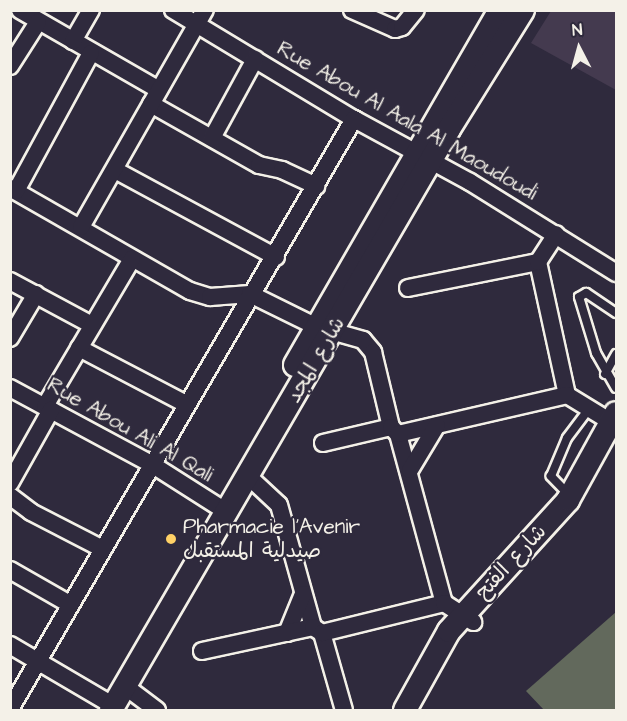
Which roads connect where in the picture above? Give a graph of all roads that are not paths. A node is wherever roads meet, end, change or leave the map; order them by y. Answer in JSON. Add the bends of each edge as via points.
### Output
{"nodes":[{"id":1,"x":20,"y":10,"type":"edge"},
{"id":2,"x":91,"y":10,"type":"edge"},
{"id":3,"x":173,"y":10,"type":"edge"},
{"id":4,"x":352,"y":10,"type":"edge"},
{"id":5,"x":416,"y":10,"type":"edge"},
{"id":6,"x":500,"y":10,"type":"edge"},
{"id":7,"x":523,"y":10,"type":"edge"},
{"id":8,"x":201,"y":17,"type":"edge"},
{"id":9,"x":38,"y":22,"type":"junction"},
{"id":10,"x":74,"y":41,"type":"junction"},
{"id":11,"x":91,"y":53,"type":"junction"},
{"id":12,"x":255,"y":59,"type":"junction"},
{"id":13,"x":10,"y":66,"type":"edge"},
{"id":14,"x":155,"y":97,"type":"junction"},
{"id":15,"x":354,"y":119,"type":"junction"},
{"id":16,"x":212,"y":138,"type":"junction"},
{"id":17,"x":423,"y":157,"type":"junction"},
{"id":18,"x":115,"y":170,"type":"junction"},
{"id":19,"x":316,"y":186,"type":"junction"},
{"id":20,"x":13,"y":190,"type":"edge"},
{"id":21,"x":81,"y":227,"type":"junction"},
{"id":22,"x":556,"y":234,"type":"junction"},
{"id":23,"x":276,"y":257,"type":"junction"},
{"id":24,"x":132,"y":259,"type":"junction"},
{"id":25,"x":538,"y":262,"type":"junction"},
{"id":26,"x":616,"y":273,"type":"edge"},
{"id":27,"x":10,"y":281,"type":"edge"},
{"id":28,"x":408,"y":288,"type":"dead end"},
{"id":29,"x":36,"y":294,"type":"junction"},
{"id":30,"x":250,"y":294,"type":"junction"},
{"id":31,"x":616,"y":313,"type":"edge"},
{"id":32,"x":92,"y":325,"type":"junction"},
{"id":33,"x":325,"y":329,"type":"junction"},
{"id":34,"x":10,"y":338,"type":"edge"},
{"id":35,"x":80,"y":348,"type":"junction"},
{"id":36,"x":616,"y":354,"type":"edge"},
{"id":37,"x":605,"y":374,"type":"junction"},
{"id":38,"x":10,"y":388,"type":"edge"},
{"id":39,"x":616,"y":388,"type":"edge"},
{"id":40,"x":567,"y":395,"type":"junction"},
{"id":41,"x":186,"y":404,"type":"junction"},
{"id":42,"x":48,"y":408,"type":"junction"},
{"id":43,"x":589,"y":409,"type":"junction"},
{"id":44,"x":437,"y":425,"type":"junction"},
{"id":45,"x":615,"y":425,"type":"edge"},
{"id":46,"x":395,"y":430,"type":"junction"},
{"id":47,"x":323,"y":444,"type":"dead end"},
{"id":48,"x":153,"y":465,"type":"junction"},
{"id":49,"x":410,"y":471,"type":"junction"},
{"id":50,"x":248,"y":476,"type":"junction"},
{"id":51,"x":10,"y":483,"type":"edge"},
{"id":52,"x":10,"y":496,"type":"edge"},
{"id":53,"x":570,"y":496,"type":"junction"},
{"id":54,"x":221,"y":508,"type":"junction"},
{"id":55,"x":537,"y":543,"type":"junction"},
{"id":56,"x":103,"y":549,"type":"junction"},
{"id":57,"x":10,"y":570,"type":"edge"},
{"id":58,"x":303,"y":594,"type":"junction"},
{"id":59,"x":444,"y":603,"type":"junction"},
{"id":60,"x":71,"y":605,"type":"junction"},
{"id":61,"x":468,"y":618,"type":"junction"},
{"id":62,"x":317,"y":630,"type":"junction"},
{"id":63,"x":287,"y":633,"type":"junction"},
{"id":64,"x":10,"y":645,"type":"edge"},
{"id":65,"x":202,"y":651,"type":"dead end"},
{"id":66,"x":39,"y":660,"type":"junction"},
{"id":67,"x":110,"y":702,"type":"edge"},
{"id":68,"x":10,"y":709,"type":"edge"},
{"id":69,"x":157,"y":711,"type":"edge"},
{"id":70,"x":344,"y":711,"type":"edge"},
{"id":71,"x":405,"y":711,"type":"edge"},
{"id":72,"x":420,"y":711,"type":"edge"}],
"edges":[{"from":1,"to":9,"type":"street"},
{"from":2,"to":10,"type":"street"},
{"from":3,"to":8,"type":"street","name":"Rue Abou Al Aala Al Maoudoudi"},
{"from":4,"to":5,"type":"street","via":[[395,29],[402,27]]},
{"from":6,"to":17,"type":"main road","name":"شارع المجد"},
{"from":7,"to":17,"type":"main road","name":"شارع المجد"},
{"from":8,"to":12,"type":"street","name":"Rue Abou Al Aala Al Maoudoudi"},
{"from":8,"to":14,"type":"street"},
{"from":9,"to":10,"type":"street"},
{"from":9,"to":13,"type":"street"},
{"from":10,"to":11,"type":"street"},
{"from":11,"to":14,"type":"street"},
{"from":11,"to":20,"type":"street"},
{"from":12,"to":15,"type":"street","name":"Rue Abou Al Aala Al Maoudoudi"},
{"from":12,"to":16,"type":"street"},
{"from":14,"to":16,"type":"street"},
{"from":14,"to":18,"type":"street"},
{"from":15,"to":17,"type":"street","name":"Rue Abou Al Aala Al Maoudoudi"},
{"from":15,"to":19,"type":"street"},
{"from":16,"to":19,"type":"street","via":[[258,165],[282,170]]},
{"from":17,"to":22,"type":"street","name":"Rue Abou Al Aala Al Maoudoudi"},
{"from":17,"to":33,"type":"main road","name":"شارع المجد"},
{"from":18,"to":21,"type":"street"},
{"from":18,"to":23,"type":"street"},
{"from":19,"to":23,"type":"street"},
{"from":20,"to":21,"type":"street"},
{"from":21,"to":24,"type":"street"},
{"from":22,"to":25,"type":"street"},
{"from":22,"to":26,"type":"street","name":"Rue Abou Al Aala Al Maoudoudi"},
{"from":23,"to":30,"type":"street"},
{"from":24,"to":30,"type":"street","via":[[200,295]]},
{"from":24,"to":32,"type":"street"},
{"from":25,"to":28,"type":"street"},
{"from":25,"to":40,"type":"street"},
{"from":27,"to":29,"type":"street"},
{"from":29,"to":32,"type":"street"},
{"from":29,"to":34,"type":"street"},
{"from":30,"to":33,"type":"street"},
{"from":30,"to":41,"type":"street"},
{"from":31,"to":37,"type":"lane","via":[[586,293],[579,297]]},
{"from":32,"to":35,"type":"street"},
{"from":33,"to":46,"type":"street","via":[[354,335],[370,345]]},
{"from":33,"to":50,"type":"main road","name":"شارع المجد"},
{"from":33,"to":54,"type":"main road","name":"شارع المجد"},
{"from":35,"to":41,"type":"street"},
{"from":35,"to":42,"type":"street"},
{"from":36,"to":37,"type":"lane"},
{"from":37,"to":39,"type":"lane"},
{"from":38,"to":42,"type":"street","name":"Rue Abou Ali Al Qali"},
{"from":40,"to":43,"type":"street"},
{"from":40,"to":44,"type":"street"},
{"from":41,"to":48,"type":"street"},
{"from":42,"to":48,"type":"street","name":"Rue Abou Ali Al Qali"},
{"from":42,"to":51,"type":"street"},
{"from":43,"to":45,"type":"street"},
{"from":43,"to":53,"type":"lane","via":[[567,438],[551,476]]},
{"from":44,"to":46,"type":"street"},
{"from":44,"to":49,"type":"street"},
{"from":45,"to":53,"type":"main road","name":"شارع الفتح"},
{"from":45,"to":55,"type":"main road","name":"شارع الفتح","via":[[584,501]]},
{"from":46,"to":47,"type":"street"},
{"from":46,"to":49,"type":"street"},
{"from":48,"to":54,"type":"street","name":"Rue Abou Ali Al Qali"},
{"from":48,"to":56,"type":"street"},
{"from":49,"to":59,"type":"street"},
{"from":50,"to":54,"type":"main road","name":"شارع المجد"},
{"from":50,"to":58,"type":"street","via":[[279,505]]},
{"from":52,"to":56,"type":"street","via":[[31,512]]},
{"from":53,"to":55,"type":"main road","name":"شارع الفتح"},
{"from":54,"to":67,"type":"main road","name":"شارع المجد"},
{"from":55,"to":61,"type":"main road","name":"شارع الفتح"},
{"from":56,"to":60,"type":"street"},
{"from":57,"to":60,"type":"street"},
{"from":58,"to":62,"type":"street"},
{"from":58,"to":63,"type":"street"},
{"from":59,"to":61,"type":"street"},
{"from":59,"to":62,"type":"street"},
{"from":60,"to":66,"type":"street"},
{"from":61,"to":71,"type":"main road","name":"شارع الفتح","via":[[429,665]]},
{"from":61,"to":72,"type":"main road","name":"شارع الفتح"},
{"from":62,"to":63,"type":"street"},
{"from":62,"to":70,"type":"street"},
{"from":63,"to":65,"type":"street"},
{"from":64,"to":66,"type":"street"},
{"from":66,"to":67,"type":"street"},
{"from":66,"to":68,"type":"street"},
{"from":67,"to":69,"type":"street"}]}
